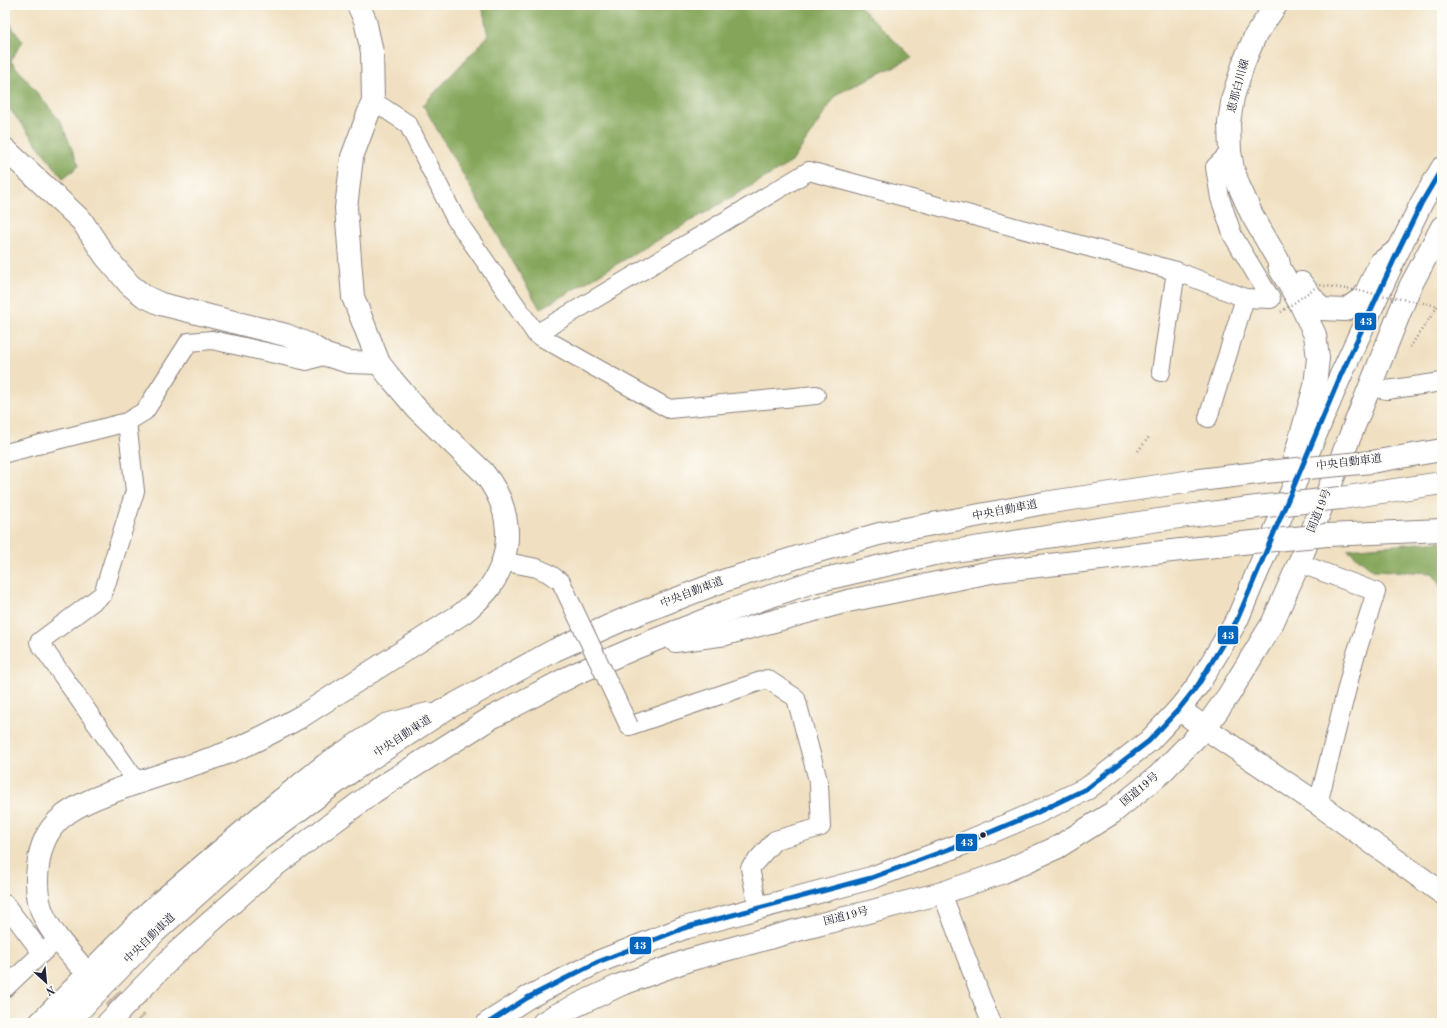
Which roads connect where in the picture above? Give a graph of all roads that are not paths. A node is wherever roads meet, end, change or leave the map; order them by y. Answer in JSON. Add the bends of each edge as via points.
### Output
{"nodes":[{"id":1,"x":358,"y":5,"type":"edge"},
{"id":2,"x":1276,"y":5,"type":"edge"},
{"id":3,"x":373,"y":101,"type":"junction"},
{"id":4,"x":5,"y":149,"type":"edge"},
{"id":5,"x":1230,"y":152,"type":"junction"},
{"id":6,"x":1442,"y":168,"type":"edge"},
{"id":7,"x":1442,"y":227,"type":"edge"},
{"id":8,"x":1399,"y":249,"type":"junction"},
{"id":9,"x":1278,"y":260,"type":"junction"},
{"id":10,"x":1176,"y":271,"type":"junction"},
{"id":11,"x":1245,"y":298,"type":"junction"},
{"id":12,"x":536,"y":334,"type":"junction"},
{"id":13,"x":326,"y":355,"type":"junction"},
{"id":14,"x":379,"y":363,"type":"junction"},
{"id":15,"x":1161,"y":372,"type":"dead end"},
{"id":16,"x":1442,"y":382,"type":"edge"},
{"id":17,"x":1369,"y":387,"type":"junction"},
{"id":18,"x":816,"y":395,"type":"dead end"},
{"id":19,"x":1208,"y":418,"type":"dead end"},
{"id":20,"x":127,"y":422,"type":"junction"},
{"id":21,"x":1442,"y":450,"type":"edge"},
{"id":22,"x":5,"y":452,"type":"edge"},
{"id":23,"x":1294,"y":483,"type":"junction"},
{"id":24,"x":1442,"y":483,"type":"edge"},
{"id":25,"x":1442,"y":530,"type":"edge"},
{"id":26,"x":502,"y":561,"type":"junction"},
{"id":27,"x":1299,"y":563,"type":"junction"},
{"id":28,"x":640,"y":646,"type":"junction"},
{"id":29,"x":446,"y":709,"type":"junction"},
{"id":30,"x":1179,"y":709,"type":"junction"},
{"id":31,"x":1205,"y":728,"type":"junction"},
{"id":32,"x":137,"y":782,"type":"junction"},
{"id":33,"x":1318,"y":804,"type":"junction"},
{"id":34,"x":942,"y":893,"type":"junction"},
{"id":35,"x":1442,"y":893,"type":"edge"},
{"id":36,"x":5,"y":904,"type":"edge"},
{"id":37,"x":758,"y":908,"type":"junction"},
{"id":38,"x":50,"y":946,"type":"junction"},
{"id":39,"x":79,"y":964,"type":"tunnel mouth"},
{"id":40,"x":5,"y":988,"type":"edge"},
{"id":41,"x":40,"y":1023,"type":"edge"},
{"id":42,"x":68,"y":1023,"type":"edge"},
{"id":43,"x":108,"y":1023,"type":"edge"},
{"id":44,"x":488,"y":1023,"type":"edge"},
{"id":45,"x":543,"y":1023,"type":"edge"},
{"id":46,"x":991,"y":1023,"type":"edge"}],
"edges":[{"from":1,"to":3,"type":"main road","via":[[365,20],[372,52]]},
{"from":2,"to":5,"type":"main road","name":"恵那白川線","via":[[1255,36],[1233,97]]},
{"from":3,"to":12,"type":"street","via":[[408,124],[455,218]]},
{"from":3,"to":14,"type":"main road","via":[[352,157],[346,208],[353,297]]},
{"from":4,"to":13,"type":"main road","via":[[82,221],[105,256],[130,285],[144,296],[161,304],[286,335]]},
{"from":5,"to":9,"type":"main road","name":"恵那白川線","via":[[1239,186]]},
{"from":5,"to":11,"type":"street","via":[[1215,167],[1220,198],[1233,236],[1271,299]]},
{"from":6,"to":8,"type":"main road"},
{"from":7,"to":17,"type":"main road","name":"国道19号","via":[[1410,287]]},
{"from":8,"to":9,"type":"main road","via":[[1380,262],[1364,297],[1345,310],[1321,309],[1288,264]]},
{"from":8,"to":23,"type":"main road"},
{"from":9,"to":23,"type":"main road","name":"恵那白川線","via":[[1280,269],[1315,335],[1318,358],[1315,386],[1292,467]]},
{"from":10,"to":11,"type":"street"},
{"from":10,"to":12,"type":"street","via":[[809,171]]},
{"from":10,"to":15,"type":"street"},
{"from":11,"to":19,"type":"street"},
{"from":12,"to":18,"type":"street","via":[[668,409]]},
{"from":13,"to":14,"type":"main road","via":[[349,362]]},
{"from":13,"to":20,"type":"street","via":[[307,361],[212,340],[189,342],[145,411]]},
{"from":14,"to":26,"type":"main road","via":[[417,408],[493,484],[499,495],[507,526]]},
{"from":16,"to":17,"type":"street","via":[[1387,390]]},
{"from":17,"to":27,"type":"main road","name":"国道19号"},
{"from":20,"to":22,"type":"street"},
{"from":20,"to":32,"type":"street","via":[[135,491],[103,594],[39,642]]},
{"from":21,"to":29,"type":"main road","name":"中央自動車道","bridge":true,"via":[[1371,462],[1192,481],[1029,506],[879,534],[723,581],[627,618],[555,650]]},
{"from":23,"to":30,"type":"main road","via":[[1237,620],[1198,685]]},
{"from":24,"to":28,"type":"main road","bridge":true,"via":[[1172,518],[934,554],[812,582],[725,612]]},
{"from":25,"to":28,"type":"main road","bridge":true,"via":[[1328,535],[996,571],[848,601],[726,634]]},
{"from":26,"to":32,"type":"main road","via":[[490,587],[463,613],[302,716],[275,732],[223,755]]},
{"from":26,"to":37,"type":"street","bridge":true,"via":[[537,568],[561,582],[629,726],[767,679],[796,698],[819,784],[821,827],[775,840],[750,868]]},
{"from":27,"to":31,"type":"main road","name":"国道19号","via":[[1273,622],[1228,696]]},
{"from":27,"to":33,"type":"street","via":[[1376,592],[1354,660]]},
{"from":28,"to":43,"type":"main road","via":[[576,674],[491,718],[375,791],[268,871],[177,952]]},
{"from":29,"to":41,"type":"main road","via":[[386,725],[325,765],[151,910]]},
{"from":29,"to":42,"type":"main road","name":"中央自動車道","via":[[352,770],[256,842],[155,932]]},
{"from":30,"to":31,"type":"main road"},
{"from":30,"to":37,"type":"main road","via":[[1150,740],[1088,788],[1036,813],[871,878]]},
{"from":31,"to":33,"type":"main road"},
{"from":31,"to":34,"type":"main road","name":"国道19号","via":[[1158,775],[1112,813],[1058,847],[1002,873]]},
{"from":32,"to":38,"type":"main road","via":[[73,808],[50,831],[42,846],[36,882],[37,898],[48,927]]},
{"from":33,"to":35,"type":"main road"},
{"from":34,"to":45,"type":"main road","name":"国道19号","via":[[689,960],[620,985]]},
{"from":34,"to":46,"type":"street"},
{"from":36,"to":38,"type":"street"},
{"from":37,"to":44,"type":"main road","via":[[684,928],[598,962],[527,998]]},
{"from":38,"to":39,"type":"main road"},
{"from":38,"to":40,"type":"street"}]}
